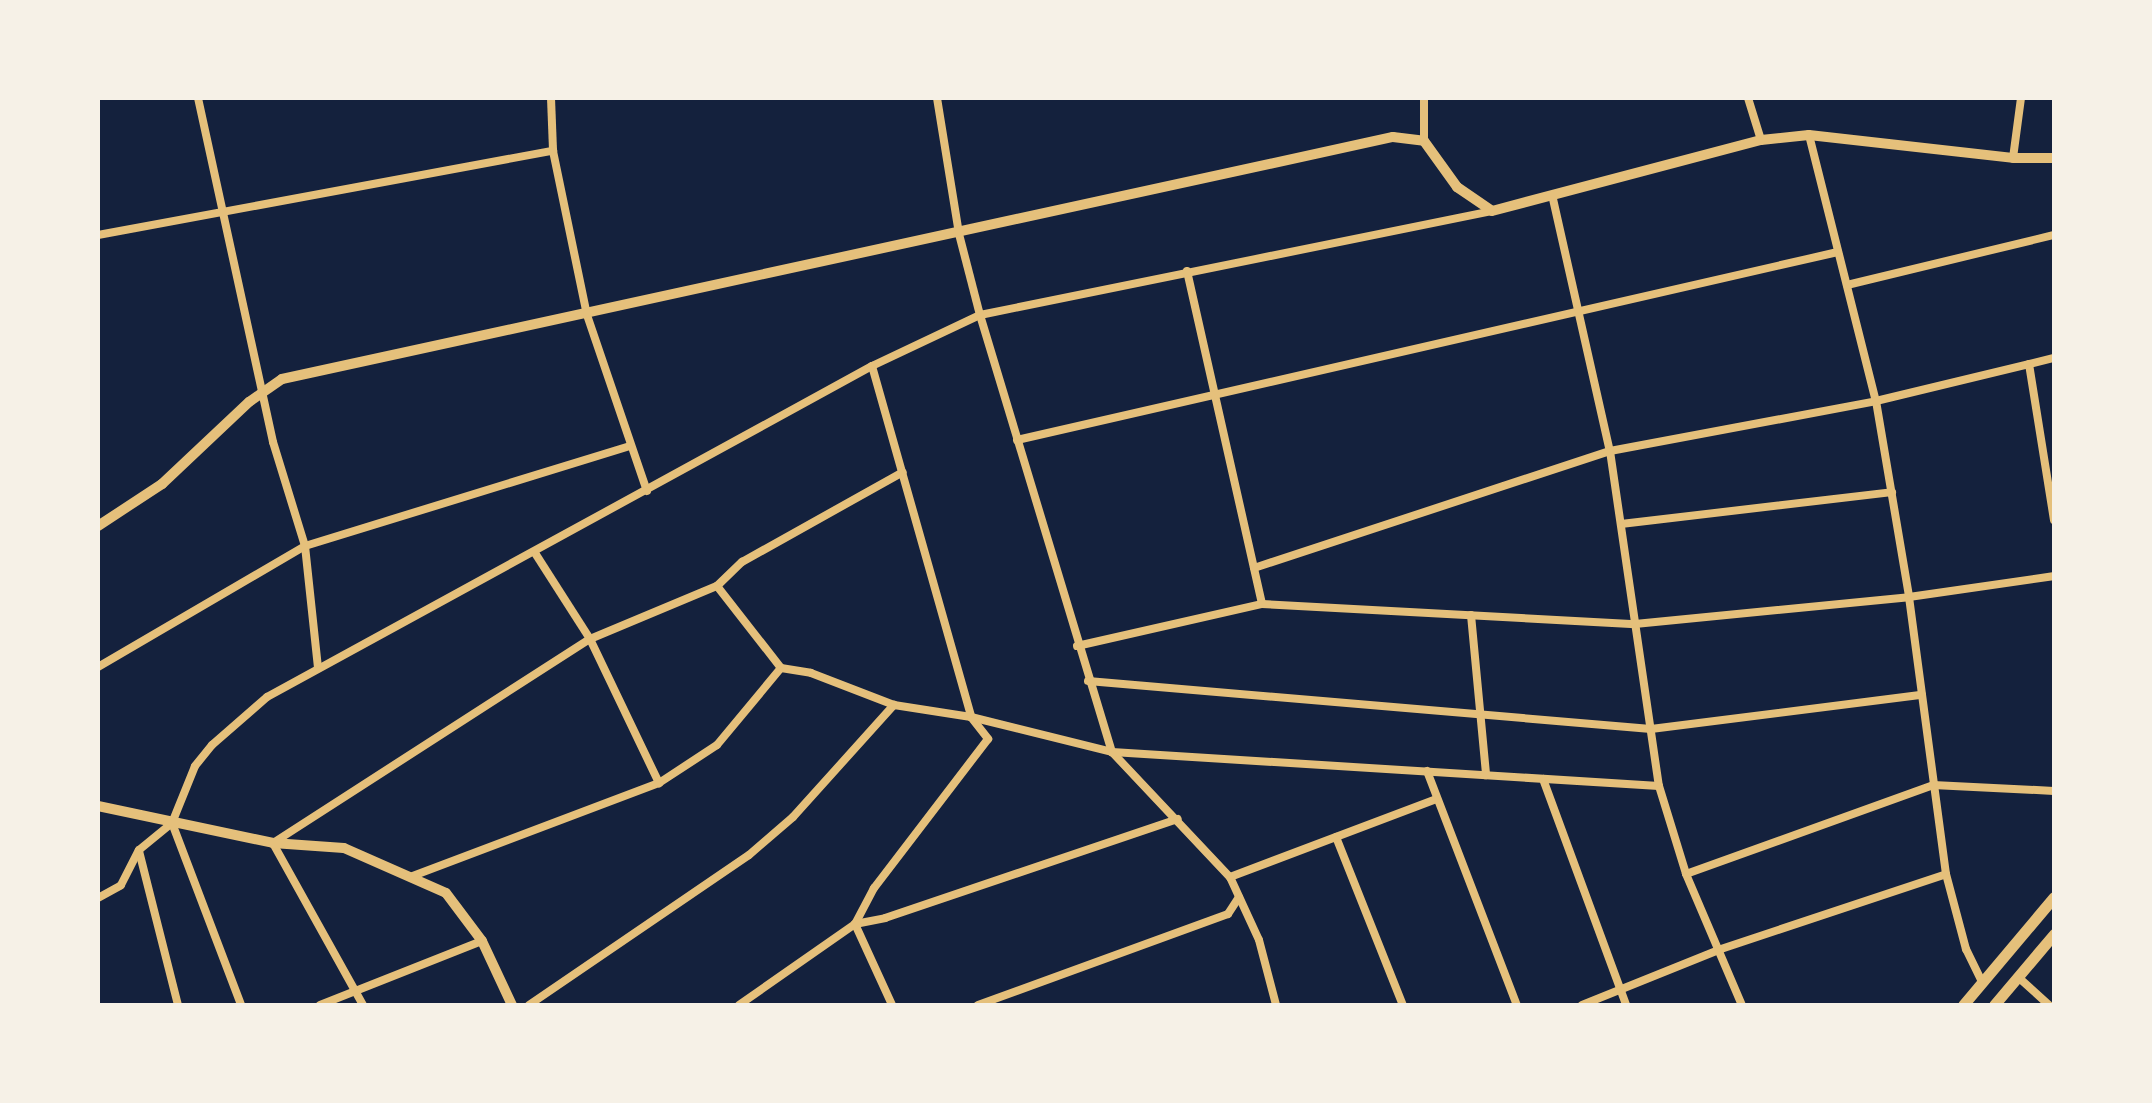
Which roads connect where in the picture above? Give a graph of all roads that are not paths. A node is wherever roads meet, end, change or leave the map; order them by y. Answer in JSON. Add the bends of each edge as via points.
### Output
{"nodes":[{"id":1,"x":198,"y":98,"type":"edge"},
{"id":2,"x":551,"y":98,"type":"edge"},
{"id":3,"x":557,"y":98,"type":"edge"},
{"id":4,"x":937,"y":98,"type":"edge"},
{"id":5,"x":1424,"y":98,"type":"edge"},
{"id":6,"x":1748,"y":98,"type":"edge"},
{"id":7,"x":2021,"y":98,"type":"edge"},
{"id":8,"x":1809,"y":135,"type":"junction"},
{"id":9,"x":1761,"y":140,"type":"junction"},
{"id":10,"x":1424,"y":141,"type":"junction"},
{"id":11,"x":553,"y":151,"type":"junction"},
{"id":12,"x":2013,"y":158,"type":"junction"},
{"id":13,"x":2054,"y":158,"type":"edge"},
{"id":14,"x":1553,"y":199,"type":"junction"},
{"id":15,"x":1492,"y":211,"type":"junction"},
{"id":16,"x":224,"y":212,"type":"junction"},
{"id":17,"x":959,"y":234,"type":"junction"},
{"id":18,"x":98,"y":235,"type":"edge"},
{"id":19,"x":2054,"y":235,"type":"edge"},
{"id":20,"x":1838,"y":252,"type":"junction"},
{"id":21,"x":1187,"y":271,"type":"junction"},
{"id":22,"x":1847,"y":285,"type":"junction"},
{"id":23,"x":1579,"y":311,"type":"junction"},
{"id":24,"x":587,"y":315,"type":"junction"},
{"id":25,"x":980,"y":315,"type":"junction"},
{"id":26,"x":2054,"y":358,"type":"edge"},
{"id":27,"x":2029,"y":364,"type":"junction"},
{"id":28,"x":872,"y":366,"type":"junction"},
{"id":29,"x":265,"y":388,"type":"junction"},
{"id":30,"x":1215,"y":394,"type":"junction"},
{"id":31,"x":1876,"y":401,"type":"junction"},
{"id":32,"x":1017,"y":440,"type":"junction"},
{"id":33,"x":630,"y":446,"type":"junction"},
{"id":34,"x":1610,"y":451,"type":"junction"},
{"id":35,"x":903,"y":472,"type":"junction"},
{"id":36,"x":647,"y":491,"type":"junction"},
{"id":37,"x":1892,"y":492,"type":"junction"},
{"id":38,"x":2054,"y":520,"type":"edge"},
{"id":39,"x":1621,"y":524,"type":"junction"},
{"id":40,"x":98,"y":526,"type":"edge"},
{"id":41,"x":305,"y":546,"type":"junction"},
{"id":42,"x":535,"y":553,"type":"junction"},
{"id":43,"x":1254,"y":568,"type":"junction"},
{"id":44,"x":2054,"y":576,"type":"edge"},
{"id":45,"x":717,"y":586,"type":"junction"},
{"id":46,"x":1909,"y":597,"type":"junction"},
{"id":47,"x":1262,"y":604,"type":"junction"},
{"id":48,"x":1471,"y":615,"type":"junction"},
{"id":49,"x":1635,"y":624,"type":"junction"},
{"id":50,"x":590,"y":639,"type":"junction"},
{"id":51,"x":1077,"y":646,"type":"junction"},
{"id":52,"x":98,"y":667,"type":"edge"},
{"id":53,"x":318,"y":668,"type":"junction"},
{"id":54,"x":781,"y":668,"type":"junction"},
{"id":55,"x":1088,"y":681,"type":"junction"},
{"id":56,"x":1922,"y":695,"type":"junction"},
{"id":57,"x":894,"y":705,"type":"junction"},
{"id":58,"x":1480,"y":714,"type":"junction"},
{"id":59,"x":971,"y":717,"type":"junction"},
{"id":60,"x":1651,"y":729,"type":"junction"},
{"id":61,"x":1112,"y":752,"type":"junction"},
{"id":62,"x":1427,"y":771,"type":"junction"},
{"id":63,"x":1486,"y":775,"type":"junction"},
{"id":64,"x":1543,"y":779,"type":"junction"},
{"id":65,"x":659,"y":783,"type":"junction"},
{"id":66,"x":1933,"y":785,"type":"junction"},
{"id":67,"x":1659,"y":786,"type":"junction"},
{"id":68,"x":2054,"y":791,"type":"edge"},
{"id":69,"x":1436,"y":799,"type":"junction"},
{"id":70,"x":98,"y":806,"type":"edge"},
{"id":71,"x":1178,"y":819,"type":"junction"},
{"id":72,"x":172,"y":823,"type":"junction"},
{"id":73,"x":1336,"y":837,"type":"junction"},
{"id":74,"x":273,"y":843,"type":"junction"},
{"id":75,"x":139,"y":850,"type":"junction"},
{"id":76,"x":1686,"y":874,"type":"junction"},
{"id":77,"x":1946,"y":874,"type":"junction"},
{"id":78,"x":410,"y":877,"type":"junction"},
{"id":79,"x":1230,"y":877,"type":"junction"},
{"id":80,"x":1239,"y":897,"type":"junction"},
{"id":81,"x":2054,"y":897,"type":"edge"},
{"id":82,"x":98,"y":898,"type":"edge"},
{"id":83,"x":855,"y":924,"type":"junction"},
{"id":84,"x":2054,"y":934,"type":"edge"},
{"id":85,"x":482,"y":941,"type":"junction"},
{"id":86,"x":1721,"y":949,"type":"junction"},
{"id":87,"x":2018,"y":977,"type":"junction"},
{"id":88,"x":1982,"y":982,"type":"junction"},
{"id":89,"x":356,"y":989,"type":"junction"},
{"id":90,"x":1621,"y":989,"type":"junction"},
{"id":91,"x":178,"y":1005,"type":"edge"},
{"id":92,"x":241,"y":1005,"type":"edge"},
{"id":93,"x":320,"y":1005,"type":"edge"},
{"id":94,"x":363,"y":1005,"type":"edge"},
{"id":95,"x":512,"y":1005,"type":"edge"},
{"id":96,"x":529,"y":1005,"type":"edge"},
{"id":97,"x":739,"y":1005,"type":"edge"},
{"id":98,"x":892,"y":1005,"type":"edge"},
{"id":99,"x":978,"y":1005,"type":"edge"},
{"id":100,"x":1276,"y":1005,"type":"edge"},
{"id":101,"x":1403,"y":1005,"type":"edge"},
{"id":102,"x":1517,"y":1005,"type":"edge"},
{"id":103,"x":1582,"y":1005,"type":"edge"},
{"id":104,"x":1626,"y":1005,"type":"edge"},
{"id":105,"x":1742,"y":1005,"type":"edge"},
{"id":106,"x":1963,"y":1005,"type":"edge"},
{"id":107,"x":1994,"y":1005,"type":"edge"},
{"id":108,"x":2049,"y":1005,"type":"edge"}],
"edges":[{"from":1,"to":16,"type":"street"},
{"from":2,"to":3,"type":"street"},
{"from":2,"to":11,"type":"street"},
{"from":4,"to":17,"type":"street"},
{"from":5,"to":10,"type":"street"},
{"from":6,"to":9,"type":"street"},
{"from":7,"to":12,"type":"street"},
{"from":8,"to":9,"type":"street"},
{"from":8,"to":12,"type":"street"},
{"from":8,"to":20,"type":"street"},
{"from":9,"to":14,"type":"street"},
{"from":10,"to":15,"type":"street","via":[[1450,179]]},
{"from":10,"to":17,"type":"street","via":[[1375,141]]},
{"from":11,"to":16,"type":"street"},
{"from":11,"to":24,"type":"street"},
{"from":12,"to":13,"type":"street"},
{"from":14,"to":15,"type":"street"},
{"from":14,"to":23,"type":"street"},
{"from":15,"to":21,"type":"street"},
{"from":16,"to":18,"type":"street"},
{"from":16,"to":29,"type":"street"},
{"from":17,"to":24,"type":"street"},
{"from":17,"to":25,"type":"street"},
{"from":19,"to":22,"type":"street"},
{"from":20,"to":22,"type":"street"},
{"from":20,"to":23,"type":"street"},
{"from":21,"to":25,"type":"street"},
{"from":21,"to":30,"type":"street"},
{"from":22,"to":31,"type":"street"},
{"from":23,"to":30,"type":"street"},
{"from":23,"to":34,"type":"street"},
{"from":24,"to":29,"type":"street","via":[[305,373]]},
{"from":24,"to":33,"type":"street"},
{"from":25,"to":28,"type":"street"},
{"from":25,"to":32,"type":"street"},
{"from":26,"to":27,"type":"street"},
{"from":27,"to":31,"type":"street"},
{"from":27,"to":38,"type":"street"},
{"from":28,"to":35,"type":"street"},
{"from":28,"to":36,"type":"street"},
{"from":29,"to":40,"type":"street","via":[[162,484]]},
{"from":29,"to":41,"type":"street","via":[[273,442]]},
{"from":30,"to":32,"type":"street"},
{"from":30,"to":43,"type":"street"},
{"from":31,"to":34,"type":"street"},
{"from":31,"to":37,"type":"street"},
{"from":32,"to":51,"type":"street"},
{"from":33,"to":36,"type":"street"},
{"from":33,"to":41,"type":"street"},
{"from":34,"to":39,"type":"street"},
{"from":34,"to":43,"type":"street"},
{"from":35,"to":45,"type":"street","via":[[742,562]]},
{"from":35,"to":59,"type":"street"},
{"from":36,"to":42,"type":"street"},
{"from":37,"to":39,"type":"street"},
{"from":37,"to":46,"type":"street"},
{"from":39,"to":49,"type":"street"},
{"from":41,"to":52,"type":"street"},
{"from":41,"to":53,"type":"street"},
{"from":42,"to":50,"type":"street"},
{"from":42,"to":53,"type":"street"},
{"from":43,"to":47,"type":"street"},
{"from":44,"to":46,"type":"street"},
{"from":45,"to":50,"type":"street"},
{"from":45,"to":54,"type":"street"},
{"from":46,"to":49,"type":"street"},
{"from":46,"to":56,"type":"street"},
{"from":47,"to":48,"type":"street"},
{"from":47,"to":51,"type":"street"},
{"from":48,"to":49,"type":"street"},
{"from":48,"to":58,"type":"street"},
{"from":49,"to":60,"type":"street"},
{"from":50,"to":65,"type":"street"},
{"from":50,"to":74,"type":"street"},
{"from":51,"to":55,"type":"street"},
{"from":53,"to":72,"type":"street","via":[[267,697],[212,745],[195,766]]},
{"from":54,"to":57,"type":"street","via":[[811,673]]},
{"from":54,"to":65,"type":"street","via":[[717,745]]},
{"from":55,"to":58,"type":"street"},
{"from":55,"to":61,"type":"street"},
{"from":56,"to":60,"type":"street"},
{"from":56,"to":66,"type":"street"},
{"from":57,"to":59,"type":"street"},
{"from":57,"to":96,"type":"street","via":[[793,817],[749,855]]},
{"from":58,"to":60,"type":"street"},
{"from":58,"to":63,"type":"street"},
{"from":59,"to":61,"type":"street"},
{"from":59,"to":83,"type":"street","via":[[988,739],[874,888]]},
{"from":60,"to":67,"type":"street"},
{"from":61,"to":62,"type":"street"},
{"from":61,"to":71,"type":"street"},
{"from":62,"to":63,"type":"street"},
{"from":62,"to":69,"type":"street"},
{"from":63,"to":64,"type":"street"},
{"from":64,"to":67,"type":"street"},
{"from":64,"to":90,"type":"street"},
{"from":65,"to":78,"type":"street"},
{"from":66,"to":68,"type":"street"},
{"from":66,"to":76,"type":"street"},
{"from":66,"to":77,"type":"street"},
{"from":67,"to":76,"type":"street"},
{"from":69,"to":73,"type":"street"},
{"from":69,"to":102,"type":"street"},
{"from":70,"to":72,"type":"street"},
{"from":71,"to":79,"type":"street"},
{"from":71,"to":83,"type":"street"},
{"from":72,"to":74,"type":"street"},
{"from":72,"to":75,"type":"street"},
{"from":72,"to":92,"type":"street"},
{"from":73,"to":79,"type":"street"},
{"from":73,"to":101,"type":"street"},
{"from":74,"to":78,"type":"street","via":[[344,848]]},
{"from":74,"to":89,"type":"street"},
{"from":75,"to":82,"type":"street","via":[[121,885]]},
{"from":75,"to":91,"type":"street"},
{"from":76,"to":86,"type":"street"},
{"from":77,"to":86,"type":"street"},
{"from":77,"to":88,"type":"street","via":[[1966,949]]},
{"from":78,"to":85,"type":"street","via":[[446,893]]},
{"from":79,"to":80,"type":"street"},
{"from":80,"to":99,"type":"street","via":[[1228,914]]},
{"from":80,"to":100,"type":"street","via":[[1259,940]]},
{"from":81,"to":88,"type":"main road"},
{"from":83,"to":97,"type":"street"},
{"from":83,"to":98,"type":"street"},
{"from":84,"to":87,"type":"main road"},
{"from":85,"to":89,"type":"street"},
{"from":85,"to":95,"type":"street"},
{"from":86,"to":90,"type":"street"},
{"from":86,"to":105,"type":"street"},
{"from":87,"to":107,"type":"main road"},
{"from":87,"to":108,"type":"street"},
{"from":88,"to":106,"type":"main road"},
{"from":89,"to":93,"type":"street"},
{"from":89,"to":94,"type":"street"},
{"from":90,"to":103,"type":"street"},
{"from":90,"to":104,"type":"street"}]}
